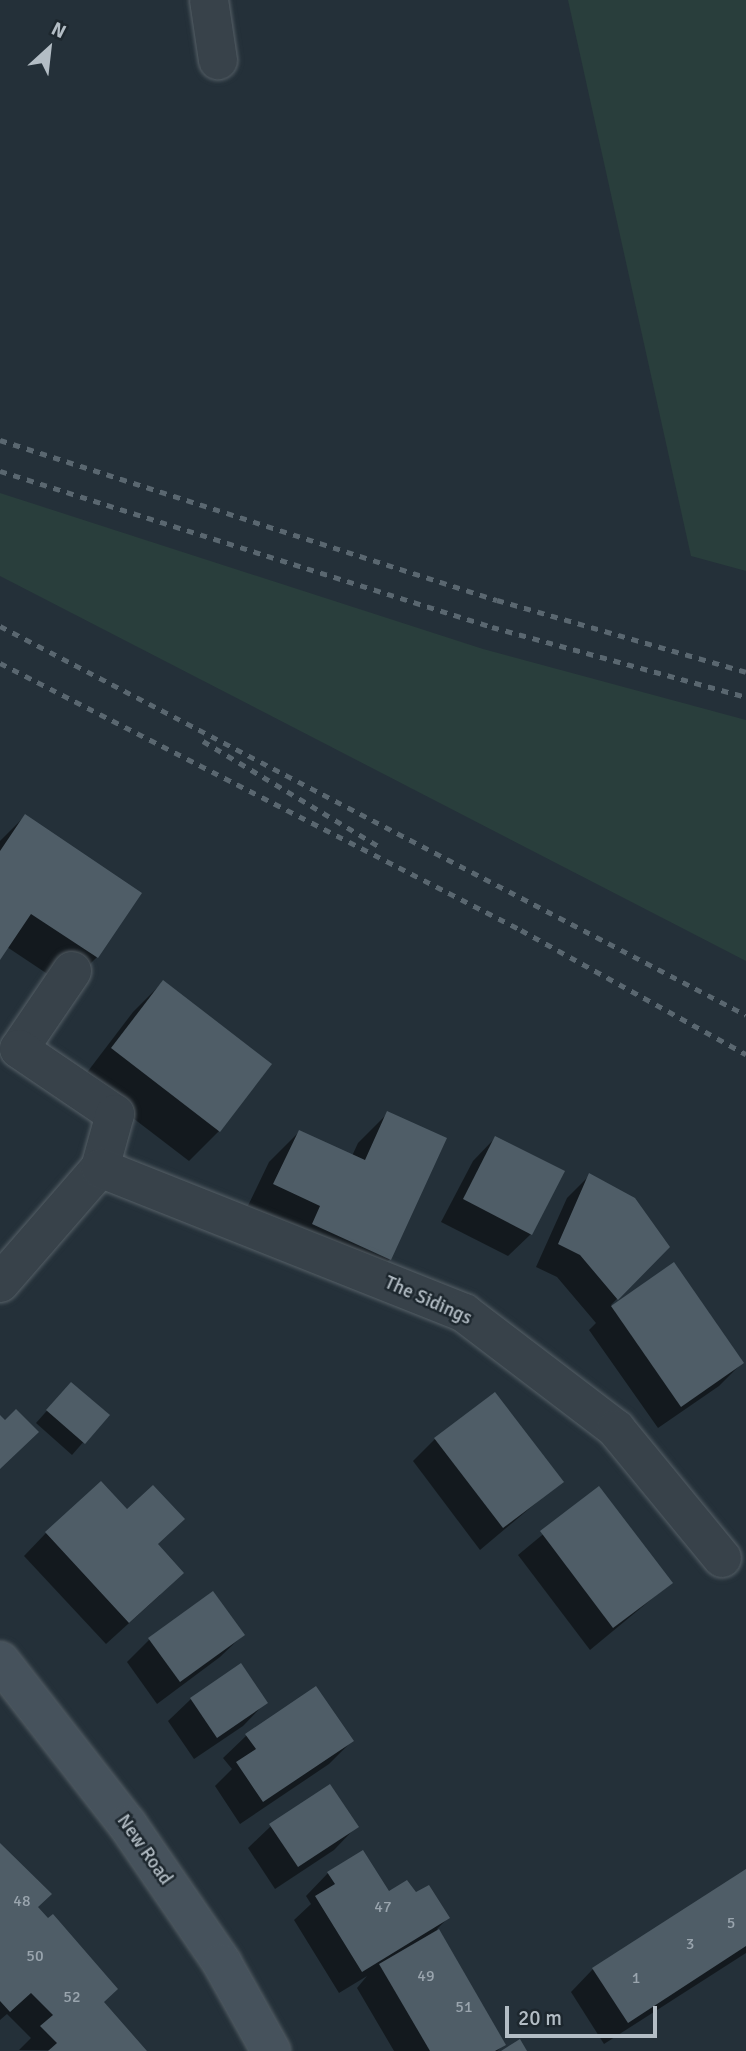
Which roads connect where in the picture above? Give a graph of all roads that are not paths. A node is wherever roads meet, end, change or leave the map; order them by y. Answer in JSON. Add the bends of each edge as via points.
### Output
{"nodes":[{"id":1,"x":209,"y":0,"type":"edge"},
{"id":2,"x":218,"y":60,"type":"dead end"},
{"id":3,"x":72,"y":971,"type":"dead end"},
{"id":4,"x":100,"y":1168,"type":"junction"},
{"id":5,"x":0,"y":1283,"type":"edge"},
{"id":6,"x":722,"y":1558,"type":"dead end"},
{"id":7,"x":0,"y":1661,"type":"edge"},
{"id":8,"x":271,"y":2051,"type":"edge"}],
"edges":[{"from":1,"to":2,"type":"street"},
{"from":3,"to":4,"type":"street","via":[[19,1049],[115,1114]]},
{"from":4,"to":5,"type":"street"},
{"from":4,"to":6,"type":"street","name":"The Sidings","via":[[464,1313],[616,1429]]},
{"from":7,"to":8,"type":"main road","name":"New Road","via":[[127,1824],[222,1963]]}]}
